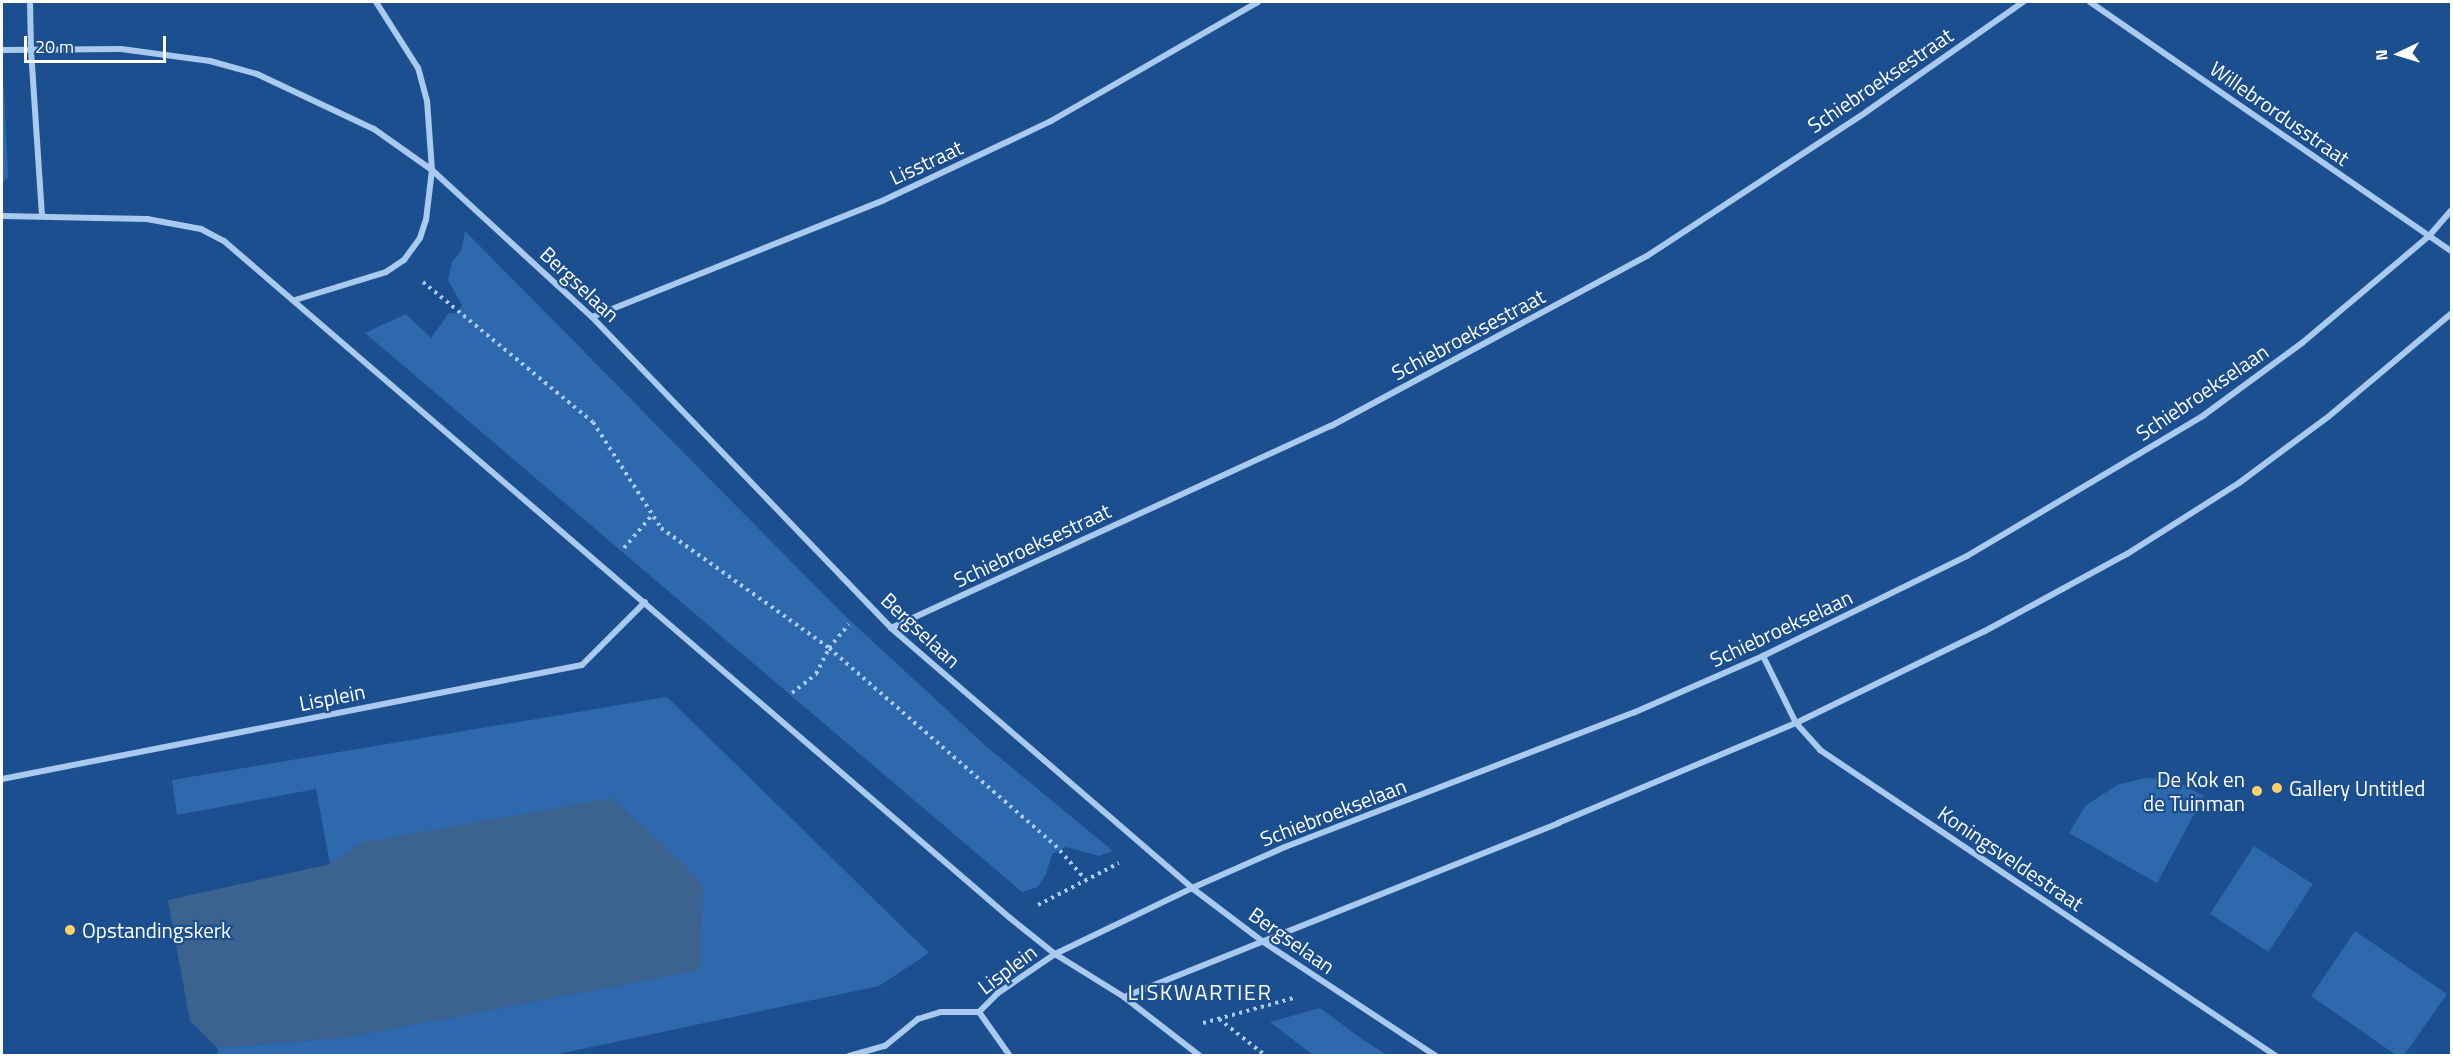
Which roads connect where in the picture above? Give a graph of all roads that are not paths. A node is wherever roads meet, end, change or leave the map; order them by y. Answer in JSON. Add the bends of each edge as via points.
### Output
{"nodes":[{"id":1,"x":30,"y":2,"type":"edge"},
{"id":2,"x":376,"y":2,"type":"edge"},
{"id":3,"x":1258,"y":2,"type":"edge"},
{"id":4,"x":2023,"y":2,"type":"edge"},
{"id":5,"x":2090,"y":2,"type":"edge"},
{"id":6,"x":2,"y":50,"type":"edge"},
{"id":7,"x":31,"y":50,"type":"junction"},
{"id":8,"x":432,"y":170,"type":"junction"},
{"id":9,"x":2451,"y":210,"type":"edge"},
{"id":10,"x":42,"y":215,"type":"junction"},
{"id":11,"x":2,"y":216,"type":"edge"},
{"id":12,"x":2429,"y":236,"type":"junction"},
{"id":13,"x":2451,"y":252,"type":"edge"},
{"id":14,"x":295,"y":300,"type":"junction"},
{"id":15,"x":2451,"y":314,"type":"edge"},
{"id":16,"x":592,"y":316,"type":"junction"},
{"id":17,"x":645,"y":602,"type":"junction"},
{"id":18,"x":891,"y":628,"type":"junction"},
{"id":19,"x":1763,"y":656,"type":"junction"},
{"id":20,"x":1797,"y":723,"type":"junction"},
{"id":21,"x":2,"y":779,"type":"edge"},
{"id":22,"x":1192,"y":888,"type":"junction"},
{"id":23,"x":1262,"y":941,"type":"junction"},
{"id":24,"x":1055,"y":954,"type":"junction"},
{"id":25,"x":1124,"y":998,"type":"junction"},
{"id":26,"x":979,"y":1012,"type":"junction"},
{"id":27,"x":849,"y":1056,"type":"edge"},
{"id":28,"x":1010,"y":1056,"type":"edge"},
{"id":29,"x":1200,"y":1056,"type":"edge"},
{"id":30,"x":1437,"y":1056,"type":"edge"},
{"id":31,"x":2276,"y":1056,"type":"edge"}],
"edges":[{"from":1,"to":7,"type":"street"},
{"from":2,"to":8,"type":"street","via":[[418,68],[428,101]]},
{"from":3,"to":16,"type":"street","name":"Lisstraat","via":[[1090,99],[882,201]]},
{"from":4,"to":18,"type":"street","name":"Schiebroeksestraat","via":[[1866,112],[1647,256],[1331,426]]},
{"from":5,"to":12,"type":"street","name":"Willebrordusstraat"},
{"from":6,"to":7,"type":"street","name":"Bergselaan"},
{"from":7,"to":8,"type":"street","name":"Bergselaan","via":[[121,49],[210,61],[257,74],[374,129]]},
{"from":7,"to":10,"type":"street"},
{"from":8,"to":14,"type":"street","via":[[420,238],[400,263],[365,280]]},
{"from":8,"to":16,"type":"street","name":"Bergselaan"},
{"from":9,"to":12,"type":"street","name":"Schiebroekselaan"},
{"from":10,"to":11,"type":"street"},
{"from":10,"to":14,"type":"street","via":[[147,219],[201,230],[224,241]]},
{"from":12,"to":13,"type":"street","name":"Willebrordusstraat"},
{"from":12,"to":19,"type":"street","name":"Schiebroekselaan","via":[[2302,343],[2204,415],[1967,555]]},
{"from":14,"to":17,"type":"street"},
{"from":15,"to":20,"type":"street","via":[[2328,417],[2257,470],[2127,554],[1985,631]]},
{"from":16,"to":18,"type":"street","name":"Bergselaan"},
{"from":17,"to":21,"type":"street","name":"Lisplein","via":[[582,665]]},
{"from":17,"to":24,"type":"street"},
{"from":18,"to":22,"type":"street","name":"Bergselaan"},
{"from":19,"to":20,"type":"street","name":"Koningsveldestraat"},
{"from":19,"to":22,"type":"street","name":"Schiebroekselaan","via":[[1633,713],[1285,847]]},
{"from":20,"to":23,"type":"street"},
{"from":20,"to":31,"type":"street","name":"Koningsveldestraat","via":[[1820,750]]},
{"from":22,"to":23,"type":"street","name":"Bergselaan"},
{"from":22,"to":24,"type":"street","name":"Schiebroekselaan"},
{"from":23,"to":25,"type":"street"},
{"from":23,"to":30,"type":"street","name":"Bergselaan"},
{"from":24,"to":25,"type":"street"},
{"from":24,"to":26,"type":"street","name":"Lisplein","via":[[998,993]]},
{"from":25,"to":29,"type":"street"},
{"from":26,"to":27,"type":"street","name":"Lisplein","via":[[941,1012],[918,1019],[885,1046]]},
{"from":26,"to":28,"type":"street"}]}
